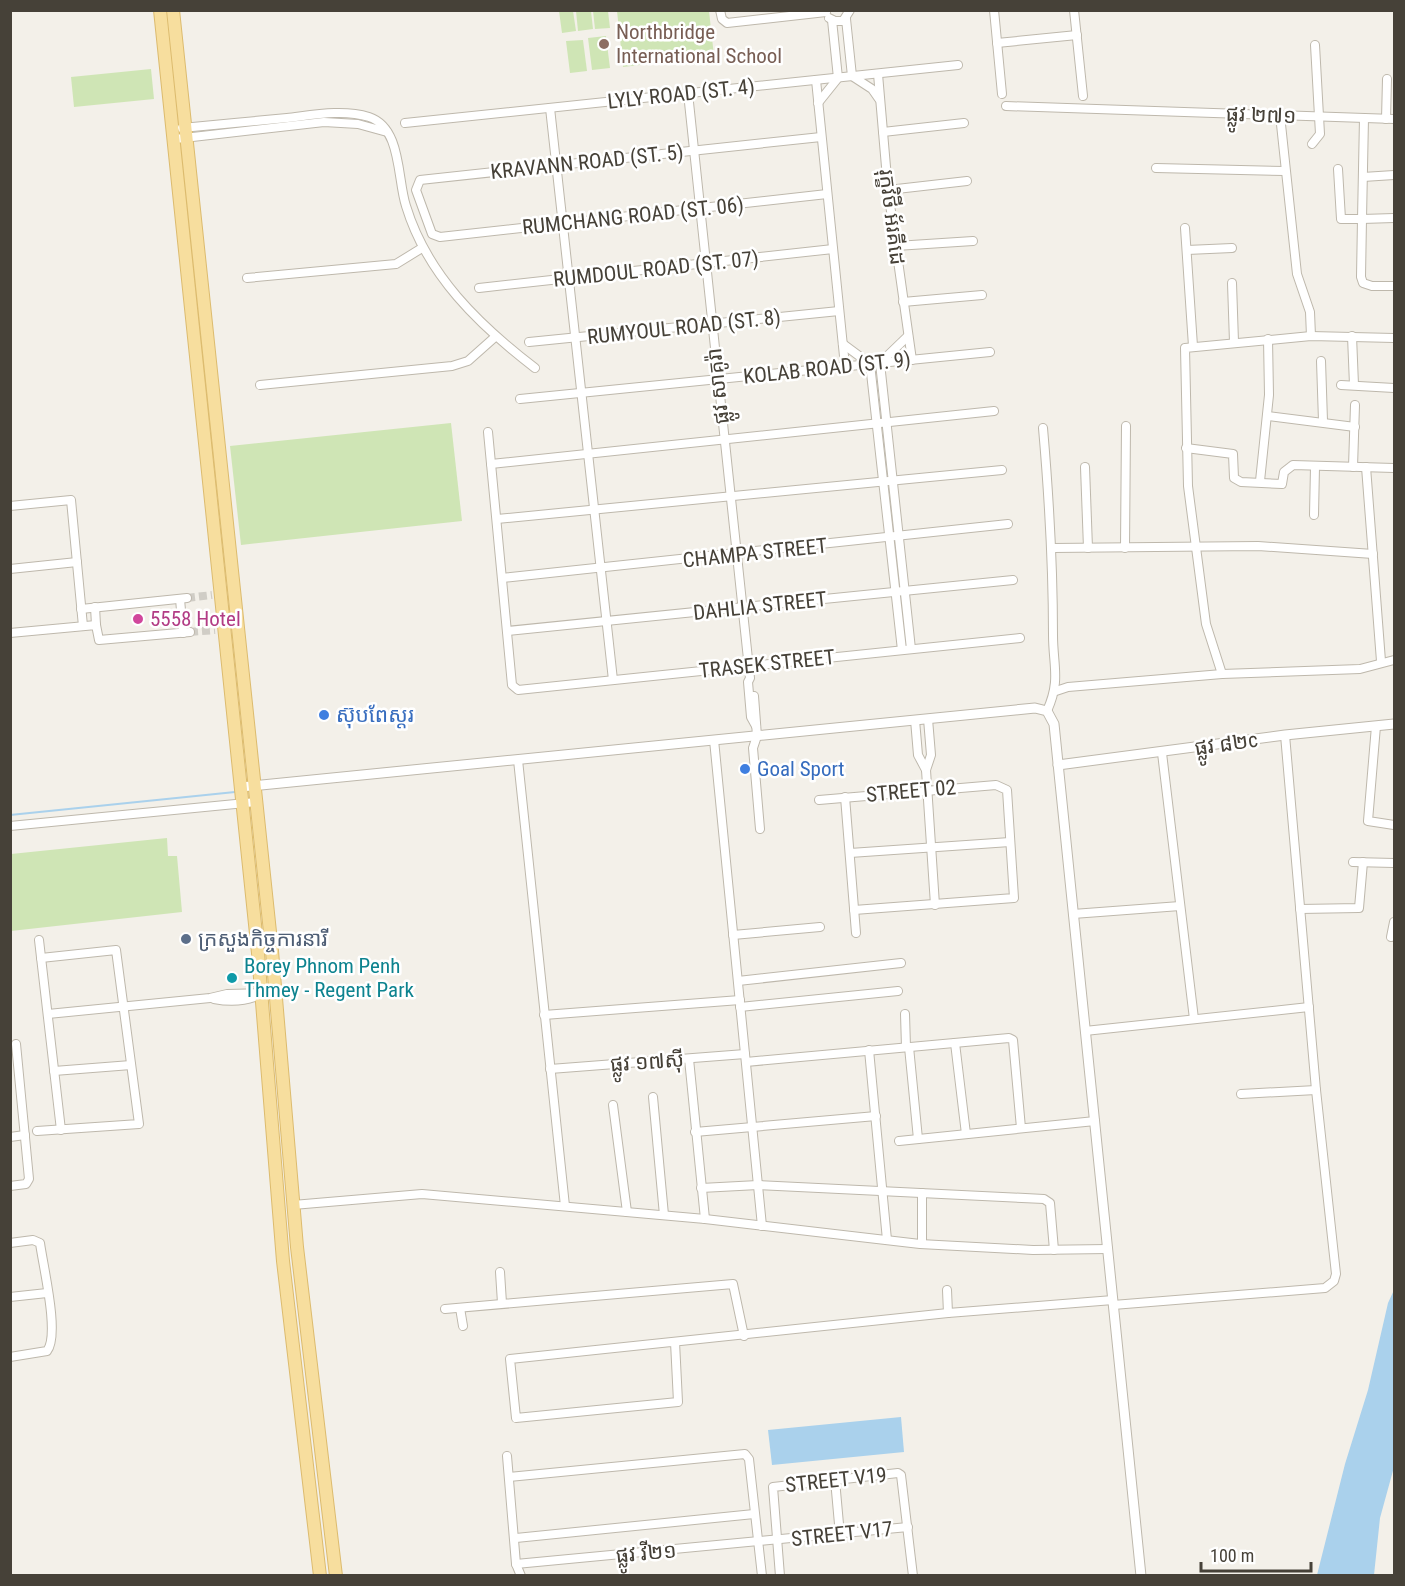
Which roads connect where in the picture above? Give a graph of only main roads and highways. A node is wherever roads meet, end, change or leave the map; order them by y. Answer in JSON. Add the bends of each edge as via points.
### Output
{"nodes":[{"id":1,"x":160,"y":10,"type":"edge"},
{"id":2,"x":173,"y":10,"type":"edge"},
{"id":3,"x":180,"y":134,"type":"junction"},
{"id":4,"x":320,"y":1575,"type":"edge"},
{"id":5,"x":336,"y":1575,"type":"edge"}],
"edges":[{"from":1,"to":3,"type":"main road"},
{"from":2,"to":3,"type":"main road"},
{"from":3,"to":4,"type":"main road","via":[[216,594],[241,788],[283,1261]]},
{"from":3,"to":5,"type":"main road","via":[[234,592],[276,992],[293,1204]]}]}
